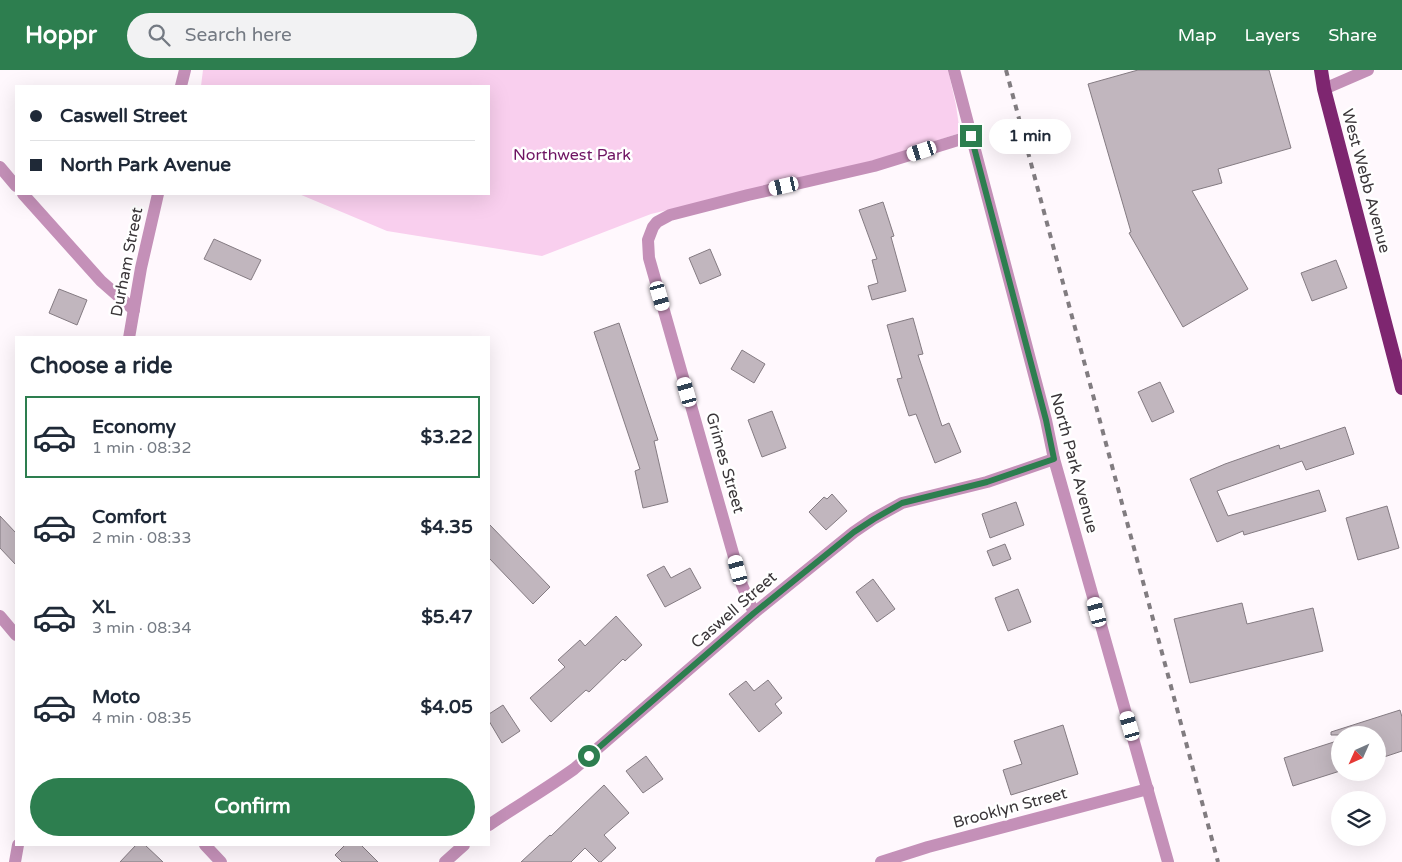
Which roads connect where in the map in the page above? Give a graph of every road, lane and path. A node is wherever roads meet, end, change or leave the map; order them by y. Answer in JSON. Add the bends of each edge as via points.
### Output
{"nodes":[{"id":1,"x":185,"y":70,"type":"edge"},
{"id":2,"x":954,"y":70,"type":"edge"},
{"id":3,"x":1321,"y":70,"type":"edge"},
{"id":4,"x":1368,"y":70,"type":"edge"},
{"id":5,"x":181,"y":85,"type":"edge"},
{"id":6,"x":1324,"y":89,"type":"junction"},
{"id":7,"x":971,"y":136,"type":"junction"},
{"id":8,"x":0,"y":167,"type":"edge"},
{"id":9,"x":15,"y":185,"type":"edge"},
{"id":10,"x":24,"y":195,"type":"edge"},
{"id":11,"x":158,"y":195,"type":"edge"},
{"id":12,"x":134,"y":310,"type":"junction"},
{"id":13,"x":129,"y":336,"type":"edge"},
{"id":14,"x":1402,"y":388,"type":"edge"},
{"id":15,"x":1054,"y":459,"type":"junction"},
{"id":16,"x":754,"y":613,"type":"junction"},
{"id":17,"x":0,"y":616,"type":"edge"},
{"id":18,"x":15,"y":634,"type":"edge"},
{"id":19,"x":1148,"y":789,"type":"junction"},
{"id":20,"x":490,"y":824,"type":"edge"},
{"id":21,"x":18,"y":846,"type":"edge"},
{"id":22,"x":206,"y":846,"type":"edge"},
{"id":23,"x":463,"y":846,"type":"edge"},
{"id":24,"x":14,"y":862,"type":"edge"},
{"id":25,"x":221,"y":862,"type":"edge"},
{"id":26,"x":445,"y":862,"type":"edge"},
{"id":27,"x":881,"y":862,"type":"edge"},
{"id":28,"x":1168,"y":862,"type":"edge"}],
"edges":[{"from":1,"to":5,"type":"street"},
{"from":2,"to":7,"type":"street","name":"North Park Avenue"},
{"from":3,"to":6,"type":"highway","name":"West Webb Avenue"},
{"from":4,"to":6,"type":"street"},
{"from":6,"to":14,"type":"highway","name":"West Webb Avenue"},
{"from":7,"to":15,"type":"street","name":"North Park Avenue"},
{"from":7,"to":16,"type":"street","name":"Grimes Street","via":[[874,166],[670,215],[653,227],[648,240],[649,258],[742,585]]},
{"from":8,"to":9,"type":"street"},
{"from":10,"to":12,"type":"street","via":[[101,281]]},
{"from":11,"to":12,"type":"street","name":"Durham Street"},
{"from":12,"to":13,"type":"street","name":"Durham Street"},
{"from":15,"to":16,"type":"street","name":"Caswell Street","via":[[987,482],[902,503],[854,532]]},
{"from":15,"to":19,"type":"street","name":"North Park Avenue"},
{"from":16,"to":20,"type":"street","name":"Caswell Street","via":[[574,769]]},
{"from":17,"to":18,"type":"street"},
{"from":19,"to":27,"type":"street","name":"Brooklyn Street"},
{"from":19,"to":28,"type":"street","name":"North Park Avenue"},
{"from":21,"to":24,"type":"street"},
{"from":22,"to":25,"type":"street"},
{"from":23,"to":26,"type":"street"}]}
